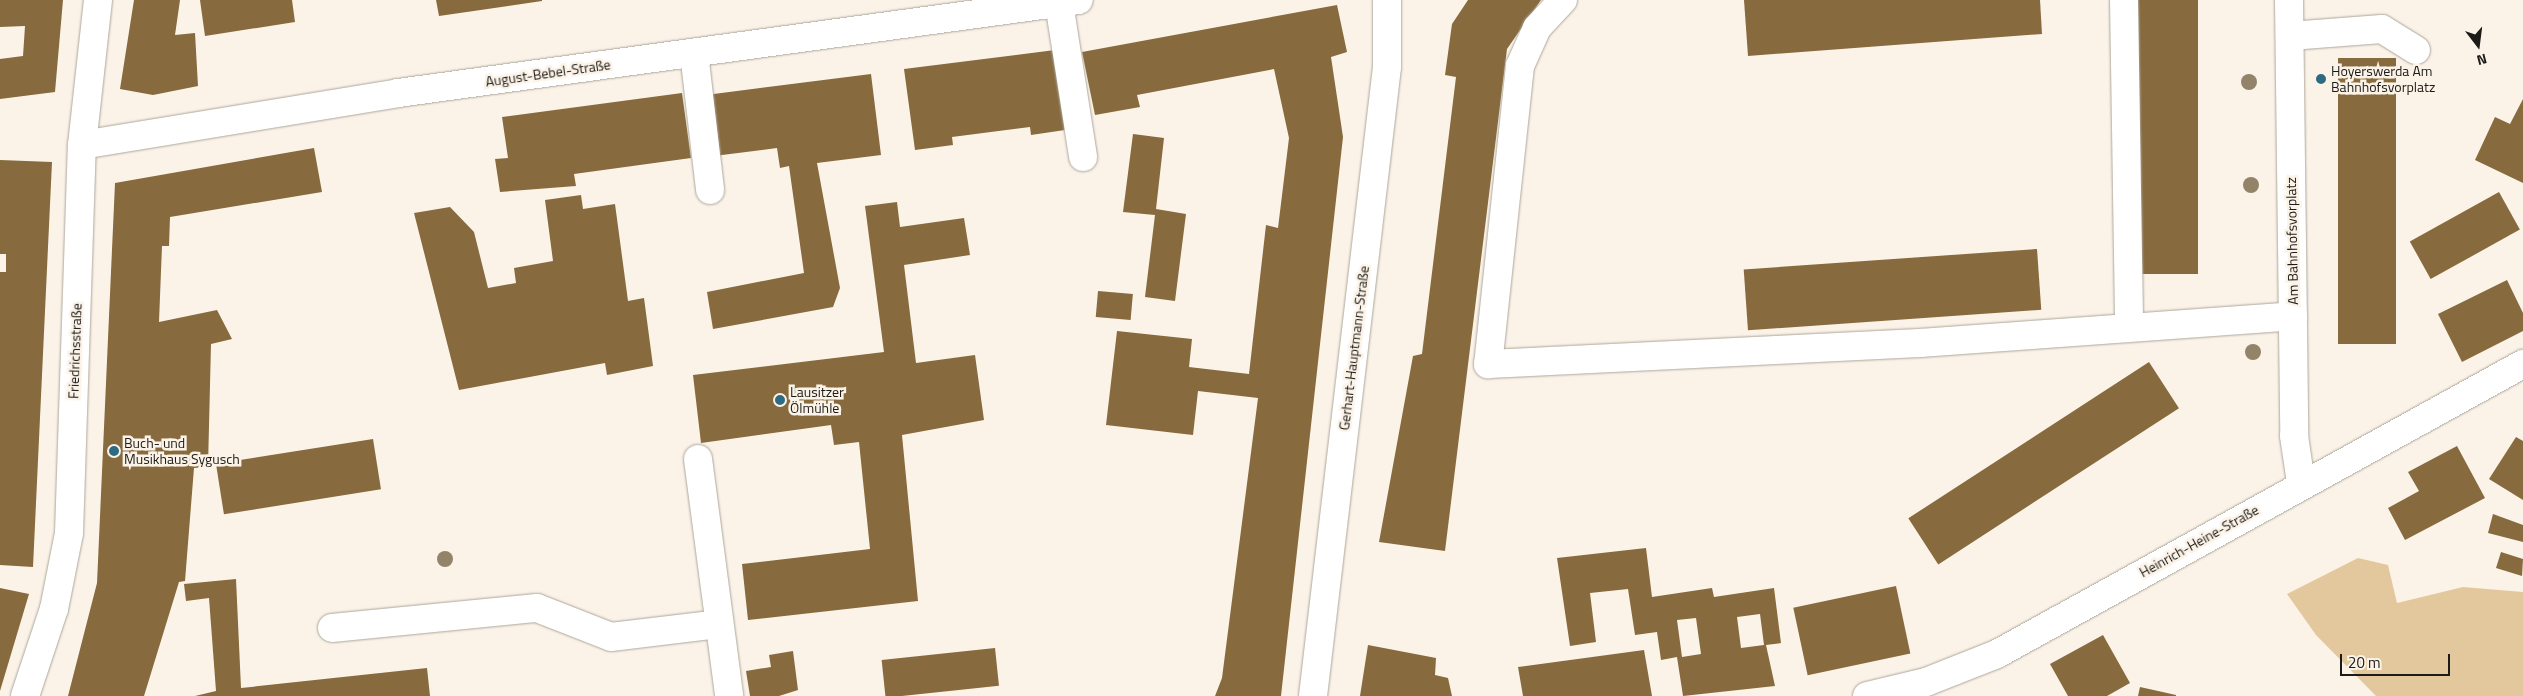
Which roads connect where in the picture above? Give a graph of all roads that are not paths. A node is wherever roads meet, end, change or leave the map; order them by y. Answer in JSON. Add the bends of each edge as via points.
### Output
{"nodes":[{"id":1,"x":98,"y":0,"type":"edge"},
{"id":2,"x":1387,"y":0,"type":"edge"},
{"id":3,"x":1563,"y":0,"type":"edge"},
{"id":4,"x":2124,"y":0,"type":"edge"},
{"id":5,"x":2289,"y":0,"type":"edge"},
{"id":6,"x":1069,"y":1,"type":"edge"},
{"id":7,"x":1015,"y":4,"type":"edge"},
{"id":8,"x":2290,"y":36,"type":"junction"},
{"id":9,"x":2416,"y":50,"type":"dead end"},
{"id":10,"x":694,"y":53,"type":"junction"},
{"id":11,"x":82,"y":146,"type":"junction"},
{"id":12,"x":1083,"y":157,"type":"dead end"},
{"id":13,"x":710,"y":190,"type":"dead end"},
{"id":14,"x":2293,"y":316,"type":"junction"},
{"id":15,"x":2129,"y":327,"type":"junction"},
{"id":16,"x":2523,"y":364,"type":"edge"},
{"id":17,"x":698,"y":459,"type":"dead end"},
{"id":18,"x":2301,"y":482,"type":"junction"},
{"id":19,"x":718,"y":624,"type":"junction"},
{"id":20,"x":332,"y":628,"type":"dead end"},
{"id":21,"x":25,"y":696,"type":"edge"},
{"id":22,"x":729,"y":696,"type":"edge"},
{"id":23,"x":1312,"y":696,"type":"edge"},
{"id":24,"x":1867,"y":696,"type":"edge"}],
"edges":[{"from":1,"to":11,"type":"street","name":"Friedrichsstraße"},
{"from":2,"to":23,"type":"street","name":"Gerhart-Hauptmann-Straße","via":[[1387,67]]},
{"from":3,"to":15,"type":"street","via":[[1537,28],[1520,66],[1488,364],[1920,343]]},
{"from":4,"to":15,"type":"street"},
{"from":5,"to":8,"type":"street","name":"Am Bahnhofsvorplatz"},
{"from":6,"to":7,"type":"street","name":"August-Bebel-Straße"},
{"from":6,"to":12,"type":"street"},
{"from":7,"to":10,"type":"street","name":"August-Bebel-Straße"},
{"from":8,"to":9,"type":"street","via":[[2382,29]]},
{"from":8,"to":14,"type":"street","name":"Am Bahnhofsvorplatz"},
{"from":10,"to":11,"type":"street","name":"August-Bebel-Straße","via":[[398,93]]},
{"from":10,"to":13,"type":"street"},
{"from":11,"to":21,"type":"street","name":"Friedrichsstraße","via":[[69,533],[54,609]]},
{"from":14,"to":15,"type":"street"},
{"from":14,"to":18,"type":"street","name":"Am Bahnhofsvorplatz","via":[[2294,436]]},
{"from":16,"to":18,"type":"street","name":"Heinrich-Heine-Straße"},
{"from":17,"to":19,"type":"street"},
{"from":18,"to":24,"type":"street","name":"Heinrich-Heine-Straße","via":[[1997,654],[1926,682]]},
{"from":19,"to":20,"type":"street","via":[[611,637],[537,608]]},
{"from":19,"to":22,"type":"street"}]}
